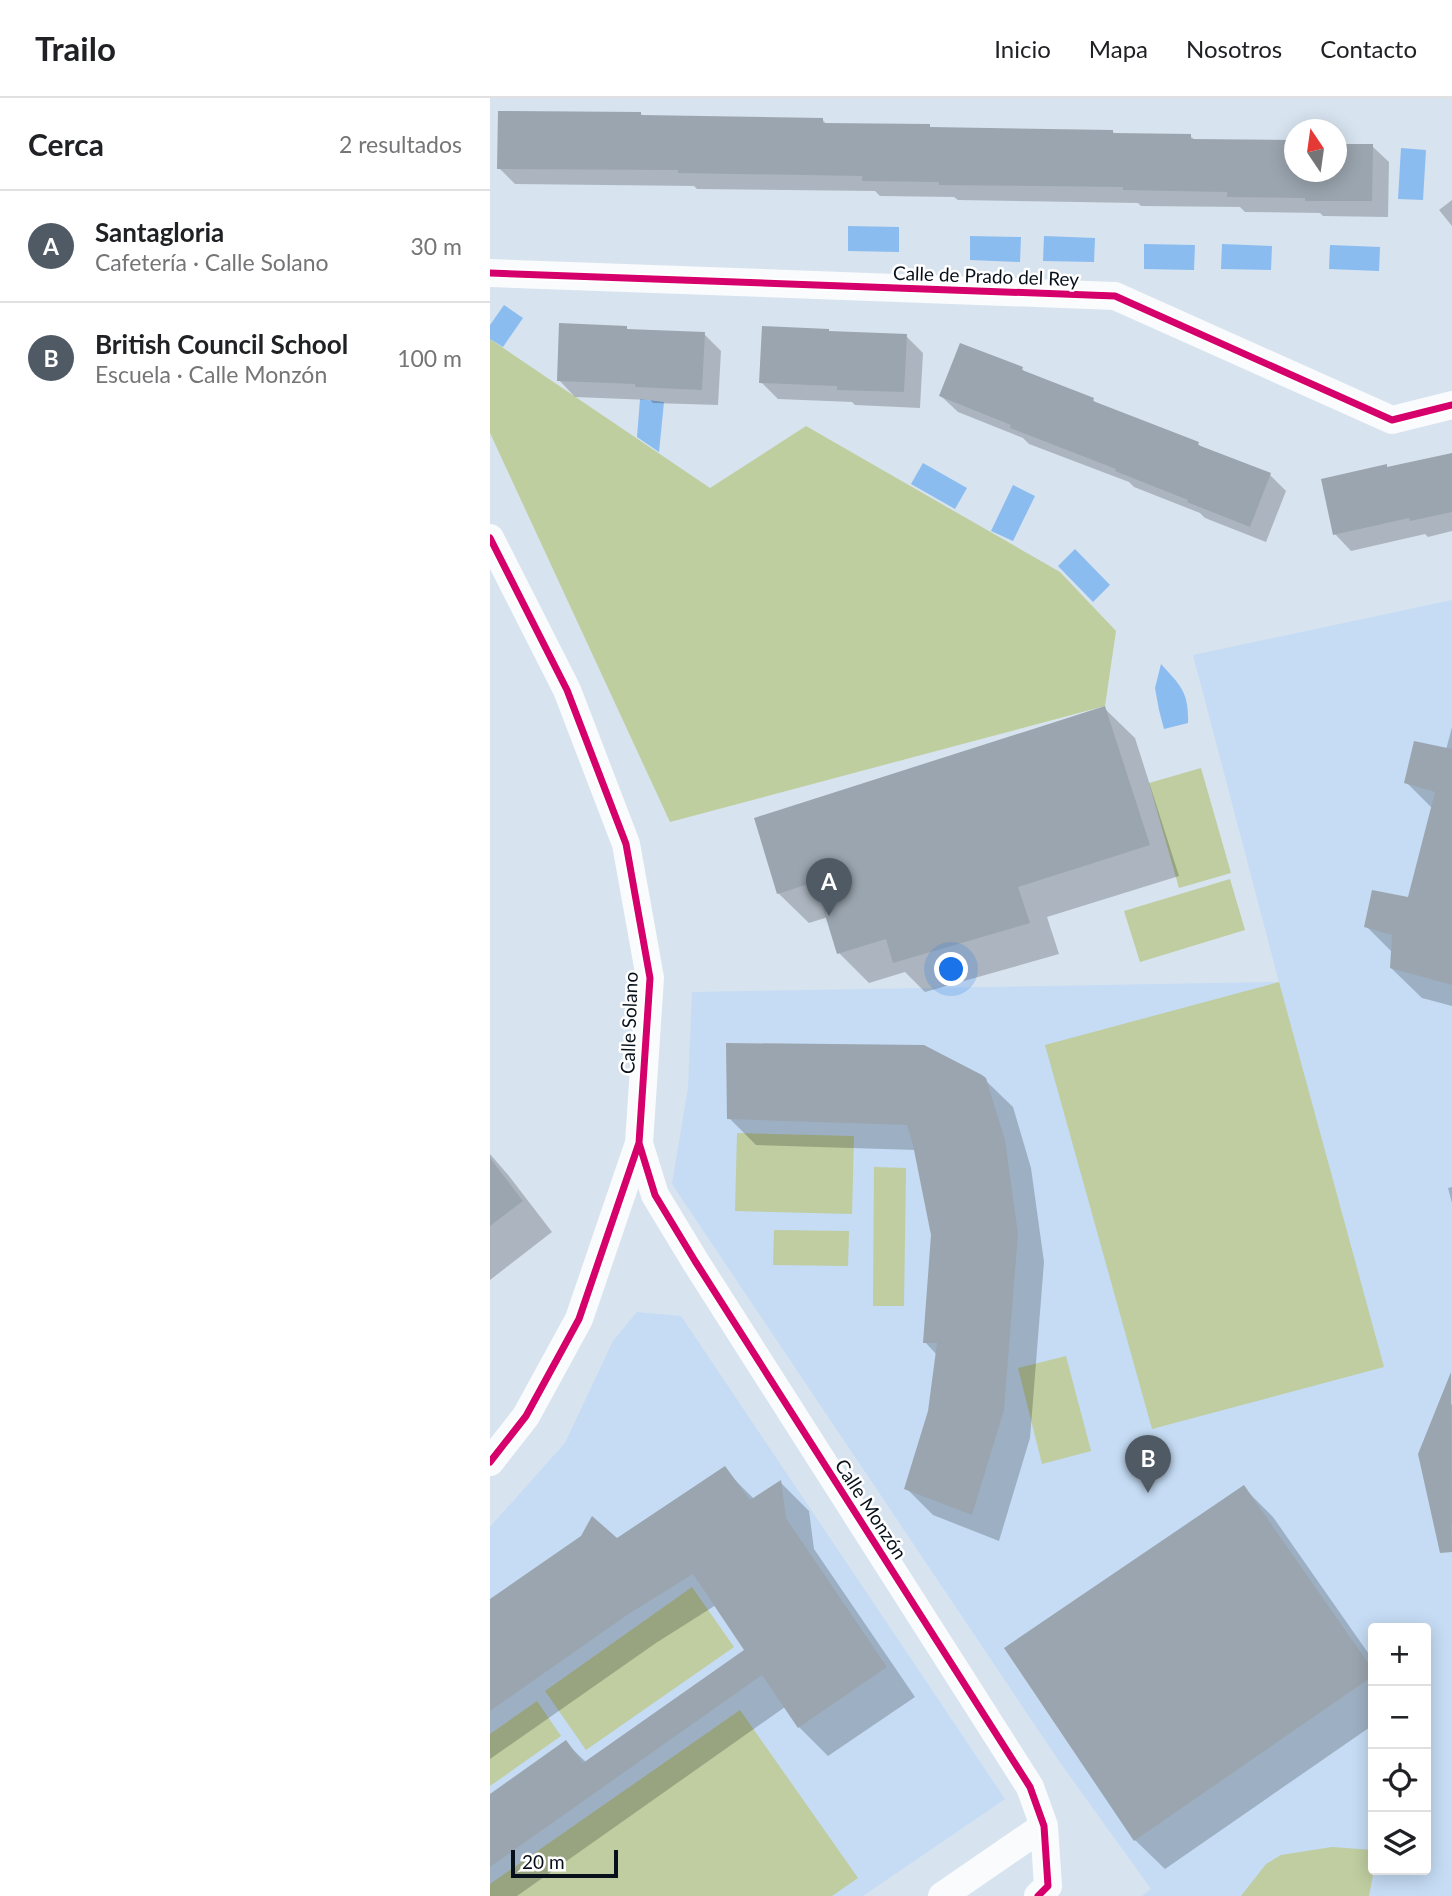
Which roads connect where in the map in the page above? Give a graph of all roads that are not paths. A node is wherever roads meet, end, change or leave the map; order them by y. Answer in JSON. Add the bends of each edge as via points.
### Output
{"nodes":[{"id":1,"x":490,"y":273,"type":"edge"},
{"id":2,"x":1452,"y":405,"type":"edge"},
{"id":3,"x":490,"y":538,"type":"edge"},
{"id":4,"x":639,"y":1143,"type":"junction"},
{"id":5,"x":490,"y":1462,"type":"edge"},
{"id":6,"x":1044,"y":1826,"type":"junction"},
{"id":7,"x":942,"y":1896,"type":"edge"},
{"id":8,"x":1038,"y":1896,"type":"edge"}],
"edges":[{"from":1,"to":2,"type":"street","name":"Calle de Prado del Rey","via":[[1115,296],[1392,420]]},
{"from":3,"to":4,"type":"street","name":"Calle Solano","via":[[568,691],[626,844],[650,978]]},
{"from":4,"to":5,"type":"street","name":"Calle Solano","via":[[579,1319],[526,1416]]},
{"from":4,"to":6,"type":"street","name":"Calle Monzón","via":[[654,1195],[1030,1787]]},
{"from":6,"to":7,"type":"street"},
{"from":6,"to":8,"type":"street","name":"Calle Monzón","via":[[1048,1886]]}]}
